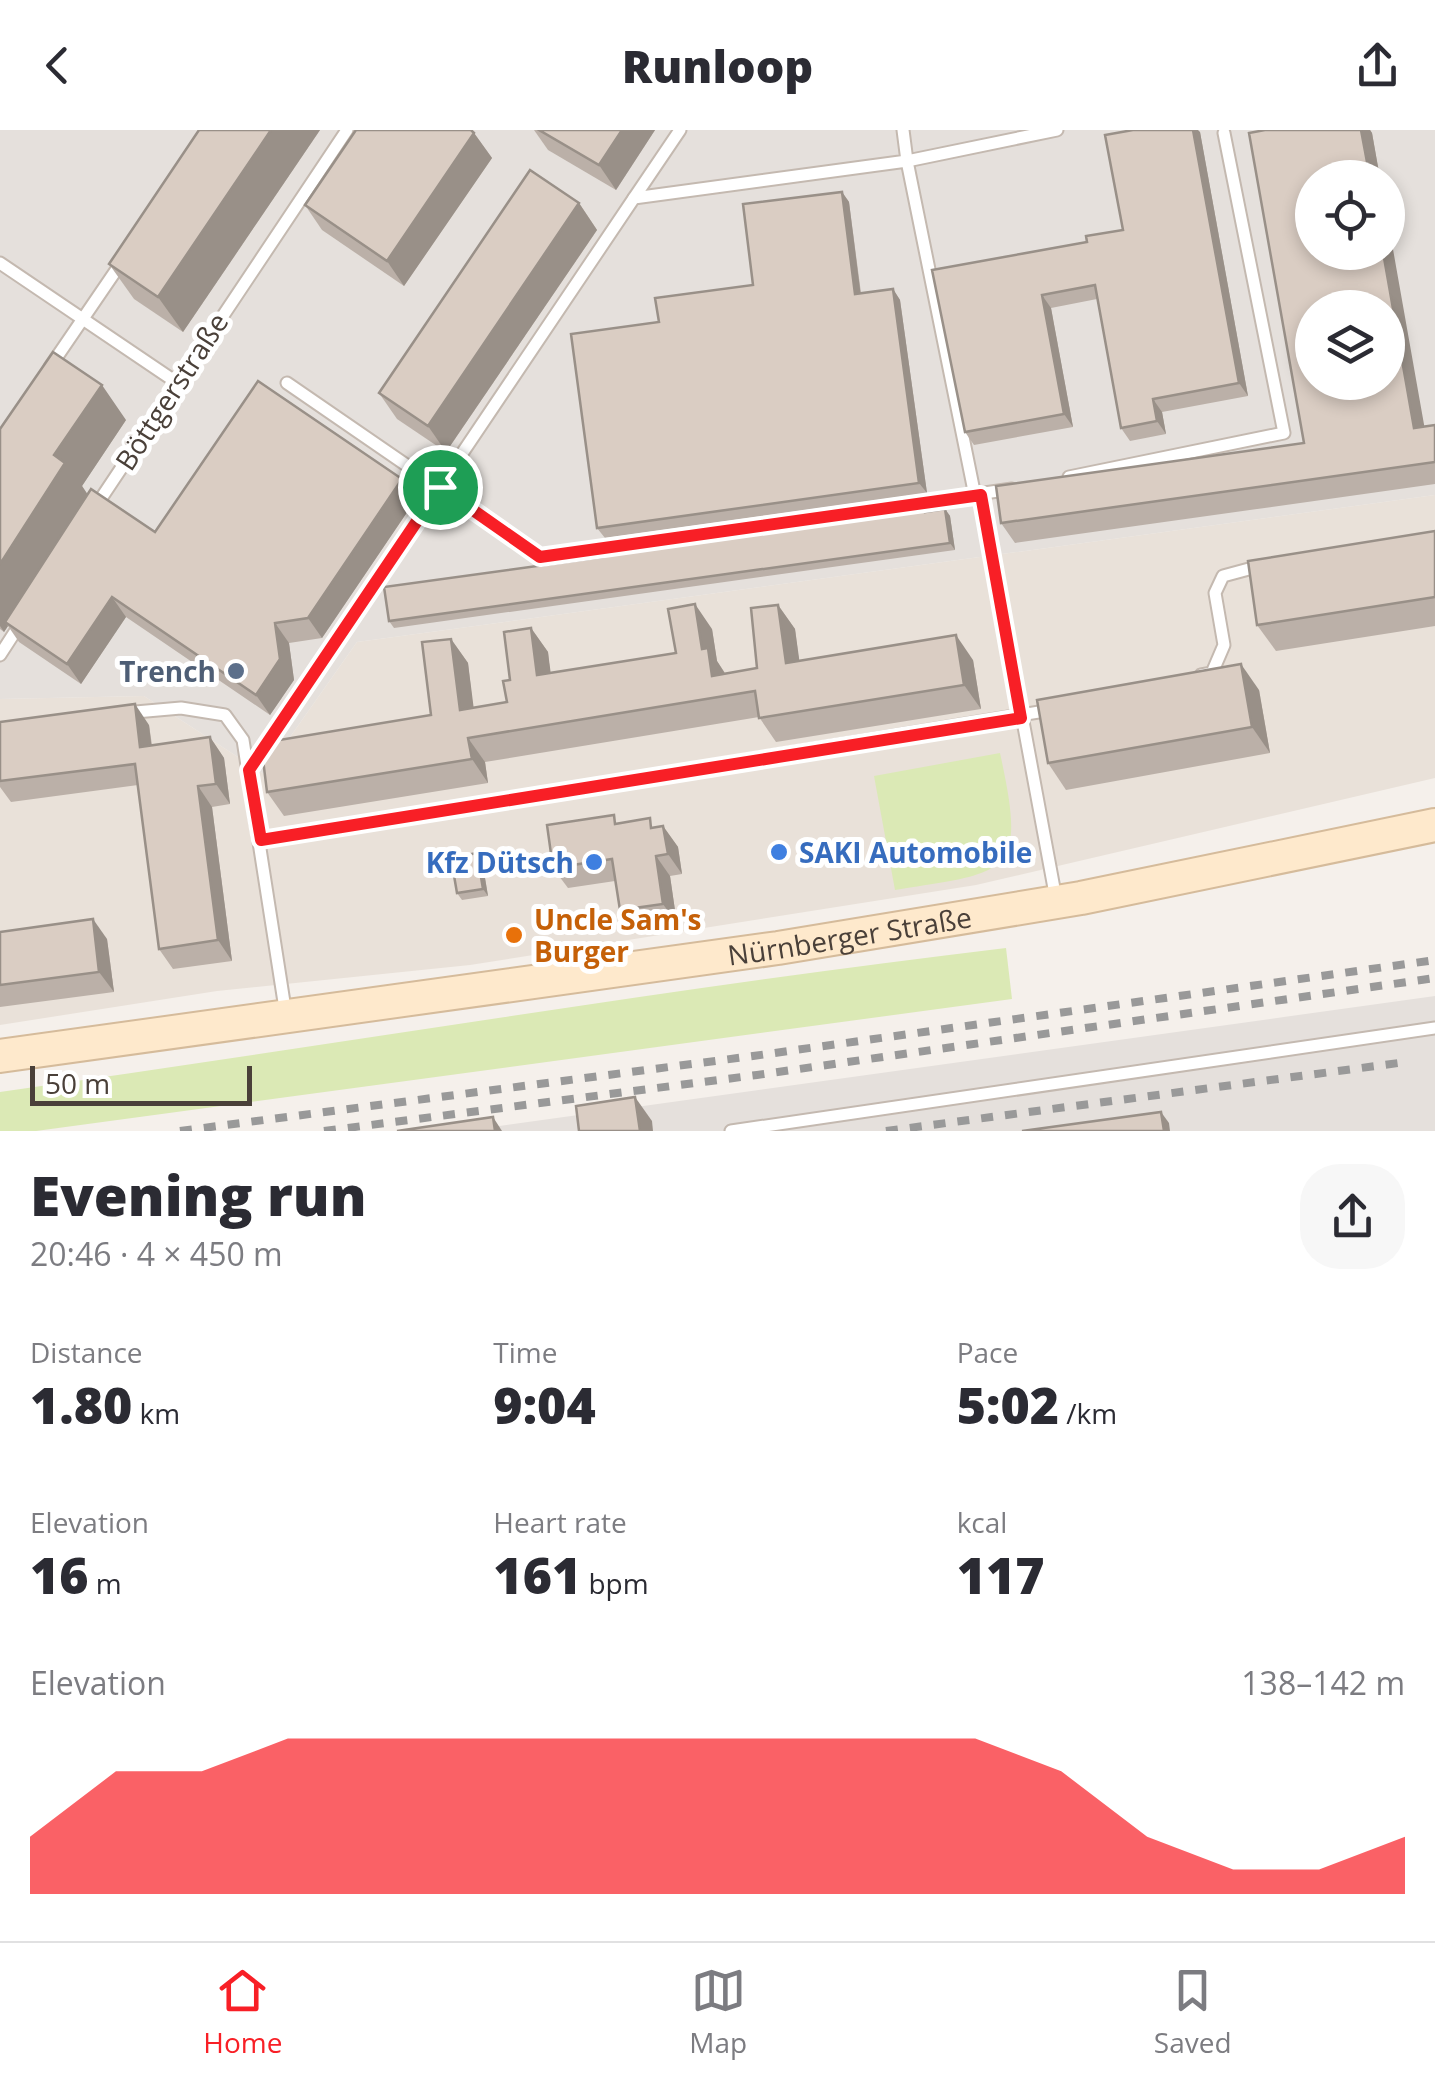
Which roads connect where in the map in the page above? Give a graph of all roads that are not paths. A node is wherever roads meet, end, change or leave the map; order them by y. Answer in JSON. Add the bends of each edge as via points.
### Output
{"nodes":[{"id":1,"x":347,"y":130,"type":"edge"},
{"id":2,"x":680,"y":130,"type":"edge"},
{"id":3,"x":903,"y":130,"type":"edge"},
{"id":4,"x":1057,"y":130,"type":"edge"},
{"id":5,"x":1239,"y":130,"type":"edge"},
{"id":6,"x":1223,"y":132,"type":"edge"},
{"id":7,"x":907,"y":161,"type":"junction"},
{"id":8,"x":634,"y":198,"type":"junction"},
{"id":9,"x":126,"y":256,"type":"edge"},
{"id":10,"x":0,"y":263,"type":"edge"},
{"id":11,"x":83,"y":319,"type":"junction"},
{"id":12,"x":42,"y":380,"type":"edge"},
{"id":13,"x":176,"y":382,"type":"junction"},
{"id":14,"x":288,"y":383,"type":"dead end"},
{"id":15,"x":1057,"y":480,"type":"edge"},
{"id":16,"x":440,"y":487,"type":"junction"},
{"id":17,"x":1019,"y":488,"type":"edge"},
{"id":18,"x":978,"y":496,"type":"junction"},
{"id":19,"x":83,"y":526,"type":"edge"},
{"id":20,"x":1282,"y":563,"type":"edge"},
{"id":21,"x":31,"y":607,"type":"edge"},
{"id":22,"x":0,"y":655,"type":"edge"},
{"id":23,"x":1192,"y":677,"type":"edge"},
{"id":24,"x":1059,"y":708,"type":"edge"},
{"id":25,"x":107,"y":714,"type":"edge"},
{"id":26,"x":1021,"y":718,"type":"junction"},
{"id":27,"x":249,"y":770,"type":"junction"},
{"id":28,"x":1435,"y":825,"type":"edge"},
{"id":29,"x":261,"y":840,"type":"junction"},
{"id":30,"x":1056,"y":901,"type":"junction"},
{"id":31,"x":286,"y":1015,"type":"junction"},
{"id":32,"x":1435,"y":1028,"type":"edge"},
{"id":33,"x":0,"y":1056,"type":"edge"},
{"id":34,"x":731,"y":1131,"type":"edge"}],
"edges":[{"from":1,"to":13,"type":"lane","name":"Böttgerstraße"},
{"from":2,"to":8,"type":"lane"},
{"from":3,"to":7,"type":"lane"},
{"from":4,"to":7,"type":"lane"},
{"from":5,"to":6,"type":"lane"},
{"from":6,"to":15,"type":"lane","via":[[1284,432]]},
{"from":7,"to":8,"type":"lane"},
{"from":7,"to":18,"type":"lane"},
{"from":8,"to":16,"type":"lane"},
{"from":9,"to":11,"type":"lane"},
{"from":10,"to":11,"type":"lane"},
{"from":11,"to":12,"type":"lane"},
{"from":11,"to":13,"type":"lane"},
{"from":13,"to":19,"type":"lane","name":"Böttgerstraße"},
{"from":14,"to":16,"type":"lane"},
{"from":16,"to":18,"type":"lane","via":[[540,557]]},
{"from":16,"to":27,"type":"lane"},
{"from":17,"to":18,"type":"lane"},
{"from":18,"to":26,"type":"lane"},
{"from":20,"to":23,"type":"lane","via":[[1223,576],[1216,593],[1224,646],[1212,673]]},
{"from":21,"to":22,"type":"lane"},
{"from":24,"to":26,"type":"lane"},
{"from":25,"to":27,"type":"lane","via":[[181,708],[225,714],[243,740]]},
{"from":26,"to":29,"type":"lane"},
{"from":26,"to":30,"type":"lane"},
{"from":27,"to":29,"type":"lane"},
{"from":28,"to":30,"type":"street","name":"Nürnberger Straße"},
{"from":29,"to":31,"type":"lane"},
{"from":30,"to":31,"type":"street","name":"Nürnberger Straße","via":[[778,948]]},
{"from":31,"to":33,"type":"street","name":"Nürnberger Straße"},
{"from":32,"to":34,"type":"lane"}]}
